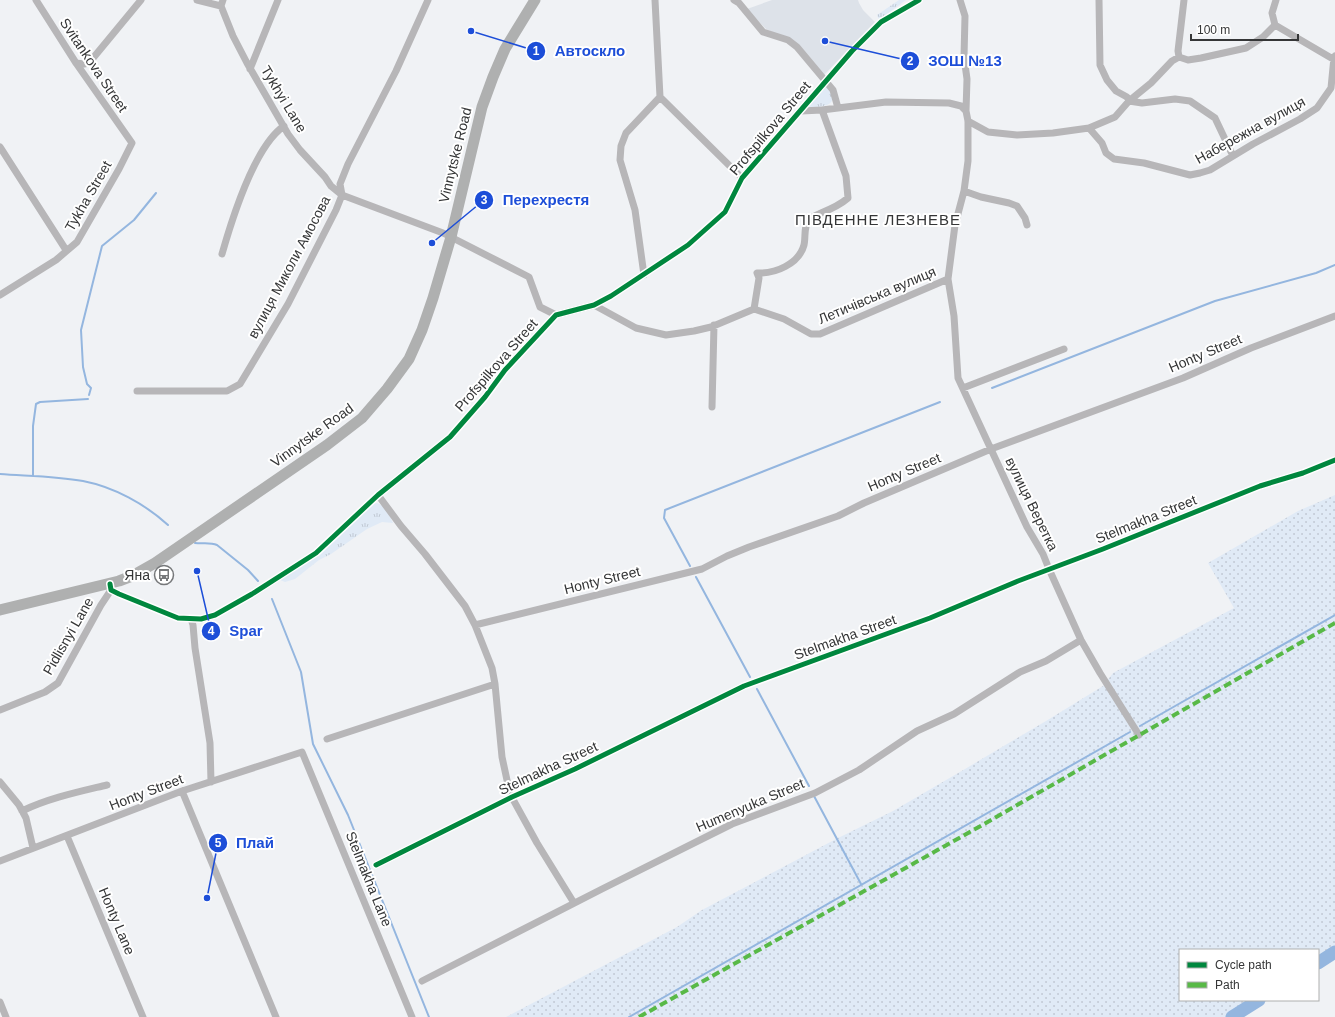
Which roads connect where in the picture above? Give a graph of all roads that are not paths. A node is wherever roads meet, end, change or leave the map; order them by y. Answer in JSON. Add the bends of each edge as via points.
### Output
{"nodes":[{"id":1,"x":36,"y":0,"type":"edge"},
{"id":2,"x":141,"y":0,"type":"edge"},
{"id":3,"x":197,"y":0,"type":"edge"},
{"id":4,"x":278,"y":0,"type":"edge"},
{"id":5,"x":428,"y":0,"type":"edge"},
{"id":6,"x":535,"y":0,"type":"edge"},
{"id":7,"x":655,"y":0,"type":"edge"},
{"id":8,"x":734,"y":0,"type":"edge"},
{"id":9,"x":919,"y":0,"type":"edge"},
{"id":10,"x":960,"y":0,"type":"edge"},
{"id":11,"x":1099,"y":0,"type":"edge"},
{"id":12,"x":1184,"y":0,"type":"edge"},
{"id":13,"x":1276,"y":0,"type":"edge"},
{"id":14,"x":222,"y":3,"type":"edge"},
{"id":15,"x":1275,"y":25,"type":"junction"},
{"id":16,"x":1179,"y":57,"type":"junction"},
{"id":17,"x":1334,"y":58,"type":"edge"},
{"id":18,"x":76,"y":63,"type":"junction"},
{"id":19,"x":250,"y":69,"type":"junction"},
{"id":20,"x":826,"y":80,"type":"junction"},
{"id":21,"x":1333,"y":84,"type":"edge"},
{"id":22,"x":660,"y":97,"type":"junction"},
{"id":23,"x":1129,"y":101,"type":"junction"},
{"id":24,"x":838,"y":108,"type":"junction"},
{"id":25,"x":801,"y":110,"type":"junction"},
{"id":26,"x":822,"y":110,"type":"junction"},
{"id":27,"x":967,"y":115,"type":"junction"},
{"id":28,"x":284,"y":126,"type":"junction"},
{"id":29,"x":1089,"y":128,"type":"junction"},
{"id":30,"x":132,"y":143,"type":"joint"},
{"id":31,"x":0,"y":147,"type":"edge"},
{"id":32,"x":1233,"y":156,"type":"junction"},
{"id":33,"x":742,"y":178,"type":"junction"},
{"id":34,"x":964,"y":190,"type":"junction"},
{"id":35,"x":342,"y":195,"type":"junction"},
{"id":36,"x":1027,"y":225,"type":"dead end"},
{"id":37,"x":451,"y":237,"type":"junction"},
{"id":38,"x":66,"y":250,"type":"junction"},
{"id":39,"x":222,"y":254,"type":"dead end"},
{"id":40,"x":644,"y":275,"type":"junction"},
{"id":41,"x":948,"y":279,"type":"junction"},
{"id":42,"x":0,"y":295,"type":"edge"},
{"id":43,"x":594,"y":305,"type":"junction"},
{"id":44,"x":754,"y":309,"type":"junction"},
{"id":45,"x":556,"y":315,"type":"junction"},
{"id":46,"x":1335,"y":316,"type":"edge"},
{"id":47,"x":714,"y":325,"type":"junction"},
{"id":48,"x":1064,"y":349,"type":"dead end"},
{"id":49,"x":963,"y":388,"type":"junction"},
{"id":50,"x":137,"y":391,"type":"dead end"},
{"id":51,"x":712,"y":407,"type":"dead end"},
{"id":52,"x":991,"y":449,"type":"junction"},
{"id":53,"x":1335,"y":460,"type":"edge"},
{"id":54,"x":378,"y":495,"type":"junction"},
{"id":55,"x":1049,"y":569,"type":"junction"},
{"id":56,"x":110,"y":587,"type":"junction"},
{"id":57,"x":0,"y":610,"type":"edge"},
{"id":58,"x":191,"y":619,"type":"junction"},
{"id":59,"x":475,"y":625,"type":"junction"},
{"id":60,"x":1081,"y":640,"type":"junction"},
{"id":61,"x":495,"y":684,"type":"junction"},
{"id":62,"x":0,"y":710,"type":"edge"},
{"id":63,"x":1139,"y":735,"type":"dead end"},
{"id":64,"x":327,"y":739,"type":"dead end"},
{"id":65,"x":302,"y":752,"type":"joint"},
{"id":66,"x":0,"y":782,"type":"edge"},
{"id":67,"x":211,"y":782,"type":"junction"},
{"id":68,"x":107,"y":785,"type":"dead end"},
{"id":69,"x":182,"y":791,"type":"junction"},
{"id":70,"x":512,"y":797,"type":"junction"},
{"id":71,"x":22,"y":811,"type":"junction"},
{"id":72,"x":67,"y":836,"type":"junction"},
{"id":73,"x":33,"y":848,"type":"junction"},
{"id":74,"x":0,"y":861,"type":"edge"},
{"id":75,"x":376,"y":865,"type":"dead end"},
{"id":76,"x":574,"y":903,"type":"junction"},
{"id":77,"x":422,"y":981,"type":"dead end"},
{"id":78,"x":0,"y":1002,"type":"edge"},
{"id":79,"x":6,"y":1017,"type":"edge"},
{"id":80,"x":143,"y":1017,"type":"edge"},
{"id":81,"x":276,"y":1017,"type":"edge"},
{"id":82,"x":412,"y":1017,"type":"edge"}],
"edges":[{"from":1,"to":18,"type":"street","name":"Svitankova Street"},
{"from":2,"to":18,"type":"street","via":[[89,63]]},
{"from":3,"to":14,"type":"street"},
{"from":4,"to":19,"type":"street"},
{"from":5,"to":35,"type":"street","name":"вулиця Миколи Амосова","via":[[396,71],[348,164],[340,184]]},
{"from":6,"to":37,"type":"main road","name":"Vinnytske Road","via":[[505,49],[482,107]]},
{"from":7,"to":22,"type":"street"},
{"from":8,"to":20,"type":"street","via":[[763,32],[788,40],[798,48]]},
{"from":9,"to":20,"type":"street","name":"Profspilkova Street","via":[[881,22]]},
{"from":10,"to":27,"type":"street","name":"вулиця Веретка","via":[[965,16]]},
{"from":11,"to":23,"type":"street","via":[[1100,65],[1107,80]]},
{"from":12,"to":16,"type":"street"},
{"from":13,"to":15,"type":"street","via":[[1272,13]]},
{"from":14,"to":19,"type":"street","name":"Tykhyi Lane","via":[[233,36]]},
{"from":15,"to":16,"type":"street","via":[[1246,48],[1188,60]]},
{"from":15,"to":17,"type":"street"},
{"from":16,"to":23,"type":"street","via":[[1172,60],[1151,83]]},
{"from":17,"to":21,"type":"street","name":"Набережна вулиця"},
{"from":18,"to":30,"type":"street","name":"Svitankova Street"},
{"from":19,"to":28,"type":"street","name":"Tykhyi Lane"},
{"from":20,"to":24,"type":"street","via":[[833,90]]},
{"from":20,"to":25,"type":"street","name":"Profspilkova Street"},
{"from":21,"to":32,"type":"street","name":"Набережна вулиця","via":[[1317,108]]},
{"from":22,"to":33,"type":"street"},
{"from":22,"to":40,"type":"street","via":[[626,133],[621,146],[620,160],[635,210]]},
{"from":23,"to":29,"type":"street","via":[[1114,117]]},
{"from":23,"to":32,"type":"street","via":[[1190,101],[1215,118]]},
{"from":24,"to":26,"type":"street"},
{"from":24,"to":27,"type":"street","via":[[886,102],[948,103],[961,106]]},
{"from":25,"to":26,"type":"street"},
{"from":25,"to":33,"type":"street","name":"Profspilkova Street"},
{"from":26,"to":44,"type":"street","via":[[846,176],[848,198],[840,205],[810,218],[806,224],[804,246],[798,258],[785,267],[763,274],[757,273],[759,278]]},
{"from":27,"to":29,"type":"street","via":[[988,132],[1017,135]]},
{"from":27,"to":34,"type":"street","name":"вулиця Веретка","via":[[968,161]]},
{"from":28,"to":35,"type":"street","name":"Tykhyi Lane","via":[[300,150]]},
{"from":28,"to":39,"type":"street","via":[[268,141],[251,172],[231,221]]},
{"from":29,"to":32,"type":"street","name":"Набережна вулиця","via":[[1106,153],[1114,159],[1144,163],[1190,176],[1210,170]]},
{"from":30,"to":38,"type":"street","name":"Tykha Street","via":[[77,242]]},
{"from":31,"to":38,"type":"street"},
{"from":33,"to":40,"type":"street","name":"Profspilkova Street","via":[[725,212],[688,245]]},
{"from":34,"to":36,"type":"street","via":[[1017,206]]},
{"from":34,"to":41,"type":"street","name":"вулиця Веретка","via":[[955,225]]},
{"from":35,"to":37,"type":"street"},
{"from":35,"to":50,"type":"street","name":"вулиця Миколи Амосова","via":[[288,304],[240,384],[227,391]]},
{"from":37,"to":45,"type":"street","via":[[529,276],[540,306]]},
{"from":37,"to":56,"type":"main road","name":"Vinnytske Road","via":[[422,330],[409,359],[387,390],[362,418],[327,445],[155,563]]},
{"from":38,"to":42,"type":"street","name":"Tykha Street","via":[[56,260]]},
{"from":40,"to":43,"type":"street","name":"Profspilkova Street"},
{"from":41,"to":44,"type":"street","name":"Летичівська вулиця","via":[[820,334],[811,334],[784,318]]},
{"from":41,"to":49,"type":"street","name":"вулиця Веретка","via":[[954,316],[958,378]]},
{"from":43,"to":45,"type":"street","name":"Profspilkova Street"},
{"from":43,"to":47,"type":"street","via":[[636,328],[666,335],[694,332]]},
{"from":44,"to":47,"type":"street"},
{"from":45,"to":54,"type":"street","name":"Profspilkova Street","via":[[505,370],[450,437]]},
{"from":46,"to":52,"type":"street","name":"Honty Street","via":[[1251,348],[1183,378]]},
{"from":47,"to":51,"type":"street"},
{"from":48,"to":49,"type":"street"},
{"from":49,"to":52,"type":"street","name":"вулиця Веретка"},
{"from":52,"to":55,"type":"street","name":"вулиця Веретка"},
{"from":52,"to":59,"type":"street","name":"Honty Street","via":[[838,516],[749,547],[702,569]]},
{"from":53,"to":55,"type":"street","name":"Stelmakha Street","via":[[1260,486]]},
{"from":54,"to":58,"type":"street","name":"Profspilkova Street","via":[[316,553],[216,615]]},
{"from":54,"to":59,"type":"street","via":[[465,606]]},
{"from":55,"to":60,"type":"street","name":"вулиця Веретка"},
{"from":55,"to":70,"type":"street","name":"Stelmakha Street","via":[[930,618],[744,686],[575,770]]},
{"from":56,"to":57,"type":"main road","name":"Vinnytske Road"},
{"from":56,"to":58,"type":"street","name":"Profspilkova Street","via":[[119,594],[178,618]]},
{"from":56,"to":62,"type":"street","name":"Pidlisnyi Lane","via":[[58,682],[45,692]]},
{"from":58,"to":67,"type":"street","via":[[210,743]]},
{"from":59,"to":61,"type":"street","via":[[492,668]]},
{"from":60,"to":63,"type":"street","name":"вулиця Веретка"},
{"from":60,"to":76,"type":"street","name":"Humenyuka Street","via":[[1046,661],[1020,672],[954,714],[917,731],[859,770],[814,793],[732,824]]},
{"from":61,"to":64,"type":"street"},
{"from":61,"to":70,"type":"street","via":[[502,757]]},
{"from":65,"to":67,"type":"street","name":"Honty Street"},
{"from":65,"to":82,"type":"street","name":"Stelmakha Lane"},
{"from":66,"to":71,"type":"street"},
{"from":67,"to":69,"type":"street","name":"Honty Street"},
{"from":68,"to":71,"type":"street","via":[[65,795]]},
{"from":69,"to":72,"type":"street","name":"Honty Street"},
{"from":69,"to":81,"type":"street"},
{"from":70,"to":75,"type":"street","name":"Stelmakha Street"},
{"from":70,"to":76,"type":"street"},
{"from":71,"to":73,"type":"street"},
{"from":72,"to":73,"type":"street","name":"Honty Street"},
{"from":72,"to":80,"type":"street","name":"Honty Lane"},
{"from":73,"to":74,"type":"street","name":"Honty Street"},
{"from":76,"to":77,"type":"street","name":"Humenyuka Street"},
{"from":78,"to":79,"type":"street"}]}
